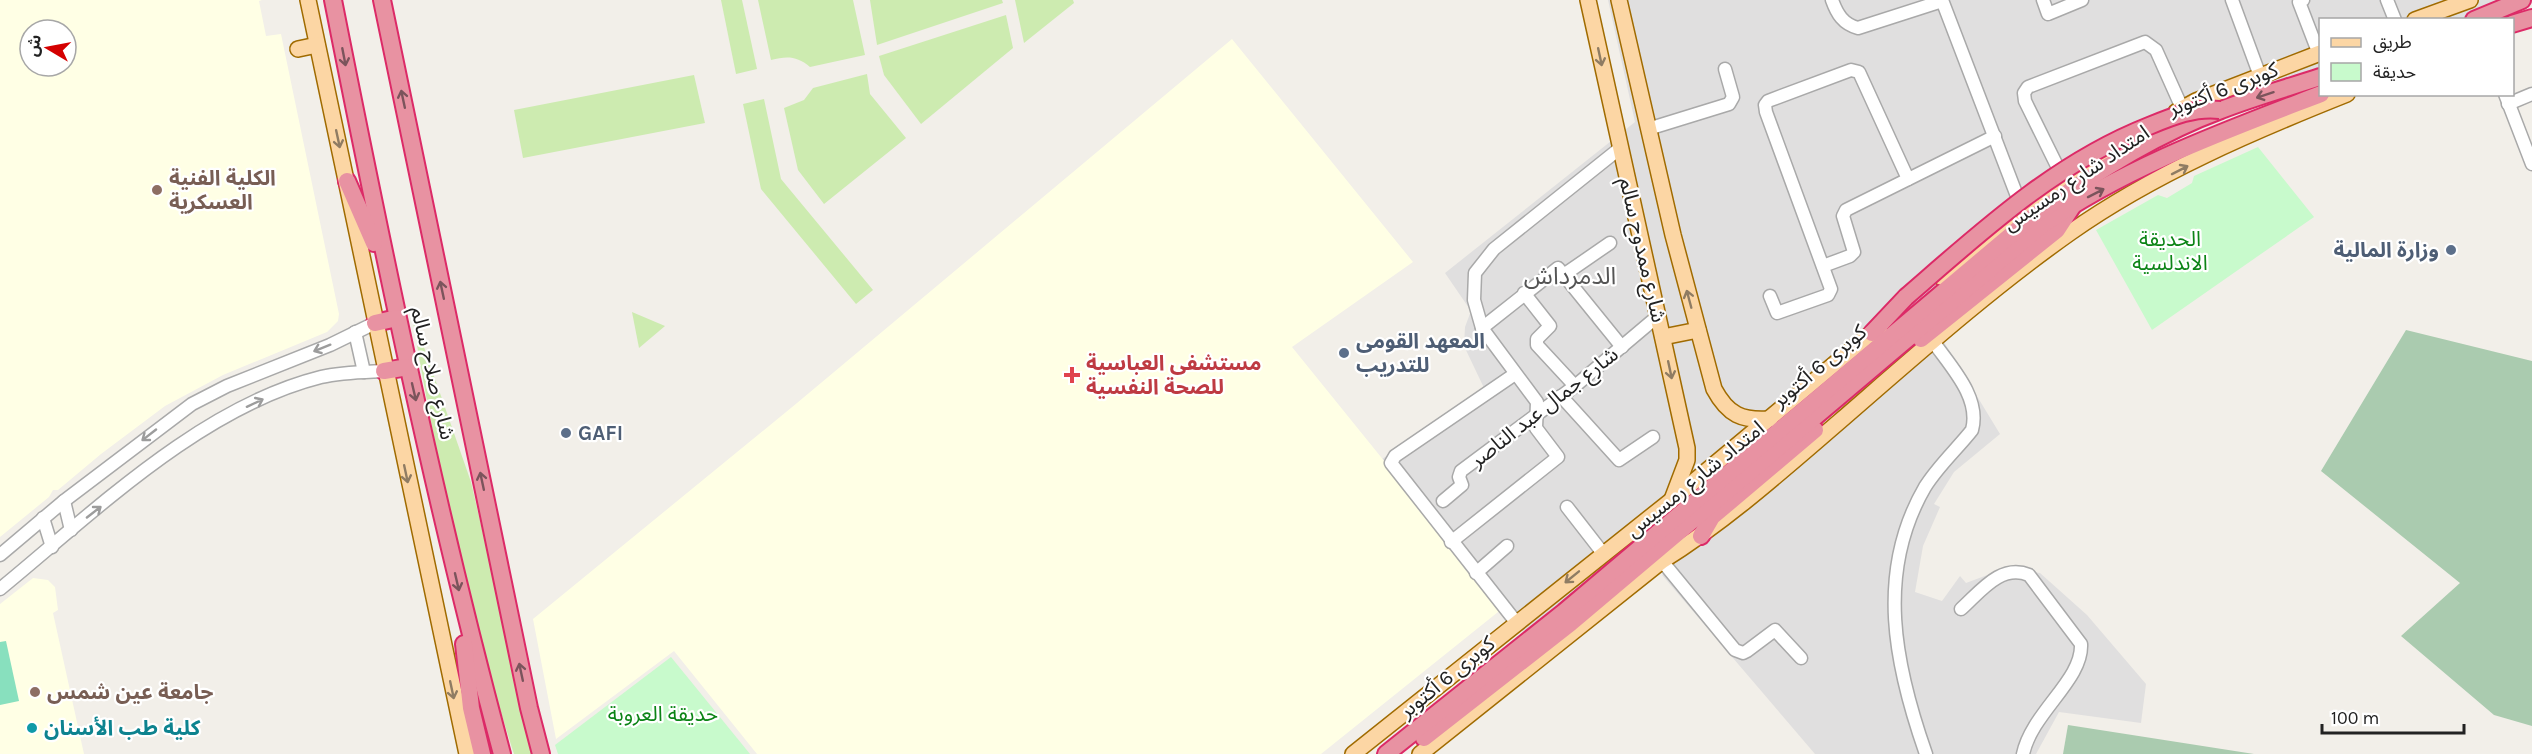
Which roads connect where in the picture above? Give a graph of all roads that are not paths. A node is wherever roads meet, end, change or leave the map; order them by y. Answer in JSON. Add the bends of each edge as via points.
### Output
{"nodes":[{"id":1,"x":308,"y":0,"type":"edge"},
{"id":2,"x":333,"y":0,"type":"edge"},
{"id":3,"x":382,"y":0,"type":"edge"},
{"id":4,"x":1588,"y":0,"type":"edge"},
{"id":5,"x":1619,"y":0,"type":"edge"},
{"id":6,"x":1832,"y":0,"type":"edge"},
{"id":7,"x":2043,"y":0,"type":"edge"},
{"id":8,"x":2082,"y":0,"type":"edge"},
{"id":9,"x":2232,"y":0,"type":"edge"},
{"id":10,"x":2303,"y":0,"type":"edge"},
{"id":11,"x":2387,"y":0,"type":"edge"},
{"id":12,"x":2470,"y":0,"type":"edge"},
{"id":13,"x":2522,"y":0,"type":"edge"},
{"id":14,"x":1942,"y":1,"type":"edge"},
{"id":15,"x":2394,"y":18,"type":"edge"},
{"id":16,"x":2420,"y":18,"type":"edge"},
{"id":17,"x":2479,"y":18,"type":"edge"},
{"id":18,"x":2532,"y":18,"type":"edge"},
{"id":19,"x":2514,"y":23,"type":"edge"},
{"id":20,"x":2532,"y":25,"type":"edge"},
{"id":21,"x":2514,"y":32,"type":"edge"},
{"id":22,"x":317,"y":45,"type":"junction"},
{"id":23,"x":298,"y":49,"type":"dead end"},
{"id":24,"x":2319,"y":52,"type":"edge"},
{"id":25,"x":2319,"y":54,"type":"edge"},
{"id":26,"x":1725,"y":69,"type":"dead end"},
{"id":27,"x":2259,"y":76,"type":"junction"},
{"id":28,"x":2319,"y":76,"type":"edge"},
{"id":29,"x":2532,"y":94,"type":"edge"},
{"id":30,"x":2319,"y":95,"type":"edge"},
{"id":31,"x":2342,"y":96,"type":"edge"},
{"id":32,"x":2506,"y":99,"type":"edge"},
{"id":33,"x":2182,"y":108,"type":"junction"},
{"id":34,"x":2220,"y":110,"type":"junction"},
{"id":35,"x":1648,"y":129,"type":"junction"},
{"id":36,"x":1995,"y":136,"type":"junction"},
{"id":37,"x":1619,"y":149,"type":"junction"},
{"id":38,"x":2532,"y":164,"type":"edge"},
{"id":39,"x":1908,"y":179,"type":"junction"},
{"id":40,"x":347,"y":181,"type":"junction"},
{"id":41,"x":2064,"y":181,"type":"junction"},
{"id":42,"x":2074,"y":204,"type":"junction"},
{"id":43,"x":2023,"y":210,"type":"junction"},
{"id":44,"x":1610,"y":243,"type":"dead end"},
{"id":45,"x":1823,"y":266,"type":"junction"},
{"id":46,"x":387,"y":273,"type":"junction"},
{"id":47,"x":1565,"y":274,"type":"junction"},
{"id":48,"x":1524,"y":293,"type":"junction"},
{"id":49,"x":1770,"y":296,"type":"dead end"},
{"id":50,"x":1658,"y":316,"type":"junction"},
{"id":51,"x":397,"y":318,"type":"junction"},
{"id":52,"x":375,"y":323,"type":"junction"},
{"id":53,"x":1482,"y":327,"type":"junction"},
{"id":54,"x":1698,"y":330,"type":"junction"},
{"id":55,"x":355,"y":332,"type":"junction"},
{"id":56,"x":1872,"y":333,"type":"junction"},
{"id":57,"x":1663,"y":337,"type":"junction"},
{"id":58,"x":1932,"y":340,"type":"junction"},
{"id":59,"x":1622,"y":347,"type":"junction"},
{"id":60,"x":408,"y":367,"type":"junction"},
{"id":61,"x":384,"y":371,"type":"junction"},
{"id":62,"x":364,"y":372,"type":"junction"},
{"id":63,"x":1515,"y":375,"type":"junction"},
{"id":64,"x":1575,"y":386,"type":"junction"},
{"id":65,"x":1561,"y":396,"type":"junction"},
{"id":66,"x":1538,"y":413,"type":"junction"},
{"id":67,"x":1770,"y":419,"type":"junction"},
{"id":68,"x":1653,"y":437,"type":"dead end"},
{"id":69,"x":1672,"y":499,"type":"junction"},
{"id":70,"x":64,"y":501,"type":"junction"},
{"id":71,"x":1443,"y":501,"type":"dead end"},
{"id":72,"x":1566,"y":507,"type":"dead end"},
{"id":73,"x":44,"y":518,"type":"junction"},
{"id":74,"x":71,"y":530,"type":"junction"},
{"id":75,"x":1701,"y":536,"type":"junction"},
{"id":76,"x":1451,"y":542,"type":"junction"},
{"id":77,"x":52,"y":546,"type":"junction"},
{"id":78,"x":1507,"y":546,"type":"dead end"},
{"id":79,"x":1602,"y":552,"type":"junction"},
{"id":80,"x":0,"y":555,"type":"edge"},
{"id":81,"x":1662,"y":561,"type":"junction"},
{"id":82,"x":1476,"y":573,"type":"junction"},
{"id":83,"x":0,"y":588,"type":"edge"},
{"id":84,"x":431,"y":592,"type":"junction"},
{"id":85,"x":1961,"y":609,"type":"dead end"},
{"id":86,"x":464,"y":616,"type":"junction"},
{"id":87,"x":1516,"y":622,"type":"junction"},
{"id":88,"x":1801,"y":658,"type":"dead end"},
{"id":89,"x":471,"y":708,"type":"junction"},
{"id":90,"x":477,"y":752,"type":"edge"},
{"id":91,"x":1356,"y":753,"type":"edge"},
{"id":92,"x":502,"y":754,"type":"edge"},
{"id":93,"x":541,"y":754,"type":"edge"},
{"id":94,"x":1386,"y":754,"type":"edge"},
{"id":95,"x":1404,"y":754,"type":"edge"},
{"id":96,"x":1420,"y":754,"type":"edge"},
{"id":97,"x":1926,"y":754,"type":"edge"},
{"id":98,"x":2023,"y":754,"type":"edge"}],
"edges":[{"from":1,"to":22,"type":"main road"},
{"from":2,"to":46,"type":"highway","name":"شارع صلاح سالم","one_way":true},
{"from":93,"to":3,"type":"highway","name":"شارع صلاح سالم","one_way":true},
{"from":4,"to":37,"type":"main road","name":"شارع ممدوح سالم","one_way":true},
{"from":5,"to":35,"type":"main road","name":"شارع ممدوح سالم"},
{"from":6,"to":14,"type":"street","via":[[1841,19],[1858,28]]},
{"from":7,"to":8,"type":"street","via":[[2048,14]]},
{"from":9,"to":27,"type":"street"},
{"from":10,"to":24,"type":"street","via":[[2299,2]]},
{"from":11,"to":15,"type":"street"},
{"from":12,"to":16,"type":"main road"},
{"from":13,"to":17,"type":"highway"},
{"from":14,"to":36,"type":"street"},
{"from":18,"to":19,"type":"highway"},
{"from":20,"to":21,"type":"main road"},
{"from":22,"to":23,"type":"main road"},
{"from":22,"to":40,"type":"main road","one_way":true},
{"from":25,"to":27,"type":"main road","name":"امتداد شارع رمسيس"},
{"from":26,"to":35,"type":"street","via":[[1732,97],[1729,104]]},
{"from":27,"to":33,"type":"main road","name":"امتداد شارع رمسيس"},
{"from":28,"to":34,"type":"highway","name":"كوبرى 6 أكتوبر","one_way":true},
{"from":29,"to":32,"type":"street"},
{"from":42,"to":30,"type":"highway","name":"كوبرى 6 أكتوبر","one_way":true,"via":[[2194,144]]},
{"from":58,"to":31,"type":"main road","name":"امتداد شارع رمسيس","one_way":true,"via":[[2097,214],[2257,130]]},
{"from":32,"to":38,"type":"street"},
{"from":33,"to":41,"type":"main road","name":"امتداد شارع رمسيس"},
{"from":33,"to":41,"type":"street","via":[[2156,50],[2145,42],[2028,87],[2025,101]]},
{"from":34,"to":56,"type":"highway","bridge":true,"via":[[2189,111],[2092,152],[2007,211],[1906,297]]},
{"from":34,"to":94,"type":"highway","name":"كوبرى 6 أكتوبر","via":[[2107,167],[2006,236],[1564,612]]},
{"from":54,"to":35,"type":"main road","name":"شارع ممدوح سالم","one_way":true},
{"from":36,"to":39,"type":"street"},
{"from":36,"to":43,"type":"street"},
{"from":37,"to":50,"type":"main road","name":"شارع ممدوح سالم"},
{"from":37,"to":53,"type":"street","via":[[1482,261],[1475,273],[1474,289]]},
{"from":39,"to":45,"type":"street","via":[[1844,212],[1854,252]]},
{"from":39,"to":45,"type":"street","via":[[1859,72],[1851,70],[1768,101],[1766,112]]},
{"from":40,"to":46,"type":"highway"},
{"from":40,"to":52,"type":"main road"},
{"from":41,"to":43,"type":"main road","name":"امتداد شارع رمسيس"},
{"from":42,"to":75,"type":"highway","via":[[2057,230],[1907,350],[1712,517]]},
{"from":42,"to":95,"type":"highway","name":"كوبرى 6 أكتوبر","via":[[1993,263],[1571,623]]},
{"from":43,"to":56,"type":"main road","name":"امتداد شارع رمسيس"},
{"from":44,"to":47,"type":"street"},
{"from":45,"to":49,"type":"street","via":[[1831,289],[1828,295],[1777,313]]},
{"from":46,"to":51,"type":"highway","name":"شارع صلاح سالم"},
{"from":47,"to":48,"type":"street","via":[[1558,268]]},
{"from":47,"to":59,"type":"street"},
{"from":48,"to":53,"type":"street"},
{"from":48,"to":64,"type":"street","via":[[1551,326],[1537,339],[1537,345]]},
{"from":50,"to":57,"type":"main road","name":"شارع ممدوح سالم"},
{"from":50,"to":59,"type":"street","name":"شارع جمال عبد الناصر"},
{"from":51,"to":52,"type":"highway"},
{"from":51,"to":60,"type":"highway","name":"شارع صلاح سالم"},
{"from":52,"to":55,"type":"street"},
{"from":52,"to":61,"type":"main road"},
{"from":53,"to":63,"type":"street"},
{"from":54,"to":57,"type":"main road"},
{"from":54,"to":67,"type":"main road","name":"شارع ممدوح سالم","via":[[1714,390],[1725,407],[1739,418]]},
{"from":55,"to":62,"type":"street"},
{"from":55,"to":70,"type":"street","one_way":true,"via":[[204,398]]},
{"from":56,"to":67,"type":"main road","name":"امتداد شارع رمسيس"},
{"from":57,"to":69,"type":"main road","name":"شارع ممدوح سالم","one_way":true,"via":[[1687,448]]},
{"from":58,"to":75,"type":"main road","name":"امتداد شارع رمسيس","via":[[1791,464]]},
{"from":58,"to":97,"type":"street","via":[[1969,395],[1975,418],[1972,430],[1925,487],[1903,543],[1899,565],[1893,609],[1900,672]]},
{"from":59,"to":64,"type":"street","name":"شارع جمال عبد الناصر"},
{"from":60,"to":61,"type":"highway"},
{"from":60,"to":86,"type":"highway","name":"شارع صلاح سالم","one_way":true},
{"from":61,"to":62,"type":"street"},
{"from":61,"to":84,"type":"main road","one_way":true},
{"from":74,"to":62,"type":"street","one_way":true,"via":[[174,449],[227,416],[309,381]]},
{"from":63,"to":66,"type":"street","via":[[1537,402]]},
{"from":63,"to":76,"type":"street","via":[[1392,459],[1392,467]]},
{"from":64,"to":65,"type":"street","name":"شارع جمال عبد الناصر"},
{"from":65,"to":66,"type":"street","name":"شارع جمال عبد الناصر"},
{"from":65,"to":68,"type":"street","via":[[1619,460]]},
{"from":66,"to":71,"type":"street","name":"شارع جمال عبد الناصر","via":[[1461,471],[1462,485]]},
{"from":66,"to":76,"type":"street","via":[[1536,428],[1557,458]]},
{"from":67,"to":69,"type":"main road","name":"امتداد شارع رمسيس"},
{"from":69,"to":79,"type":"main road","name":"امتداد شارع رمسيس"},
{"from":70,"to":73,"type":"street"},
{"from":70,"to":74,"type":"street"},
{"from":72,"to":79,"type":"street"},
{"from":73,"to":77,"type":"street"},
{"from":73,"to":80,"type":"street"},
{"from":74,"to":77,"type":"street"},
{"from":75,"to":81,"type":"main road","name":"امتداد شارع رمسيس"},
{"from":76,"to":82,"type":"street"},
{"from":77,"to":83,"type":"street"},
{"from":78,"to":82,"type":"street"},
{"from":79,"to":87,"type":"main road","name":"امتداد شارع رمسيس","one_way":true},
{"from":81,"to":88,"type":"street","via":[[1738,653],[1747,651],[1775,630]]},
{"from":81,"to":96,"type":"main road","name":"امتداد شارع رمسيس"},
{"from":82,"to":87,"type":"street"},
{"from":84,"to":89,"type":"main road"},
{"from":84,"to":90,"type":"main road","one_way":true},
{"from":85,"to":98,"type":"street","via":[[1998,576],[2010,571],[2023,573],[2029,575],[2081,644],[2075,670],[2031,730]]},
{"from":86,"to":89,"type":"highway"},
{"from":86,"to":92,"type":"highway","name":"شارع صلاح سالم"},
{"from":87,"to":91,"type":"main road","name":"امتداد شارع رمسيس"},
{"from":89,"to":90,"type":"highway"}]}
